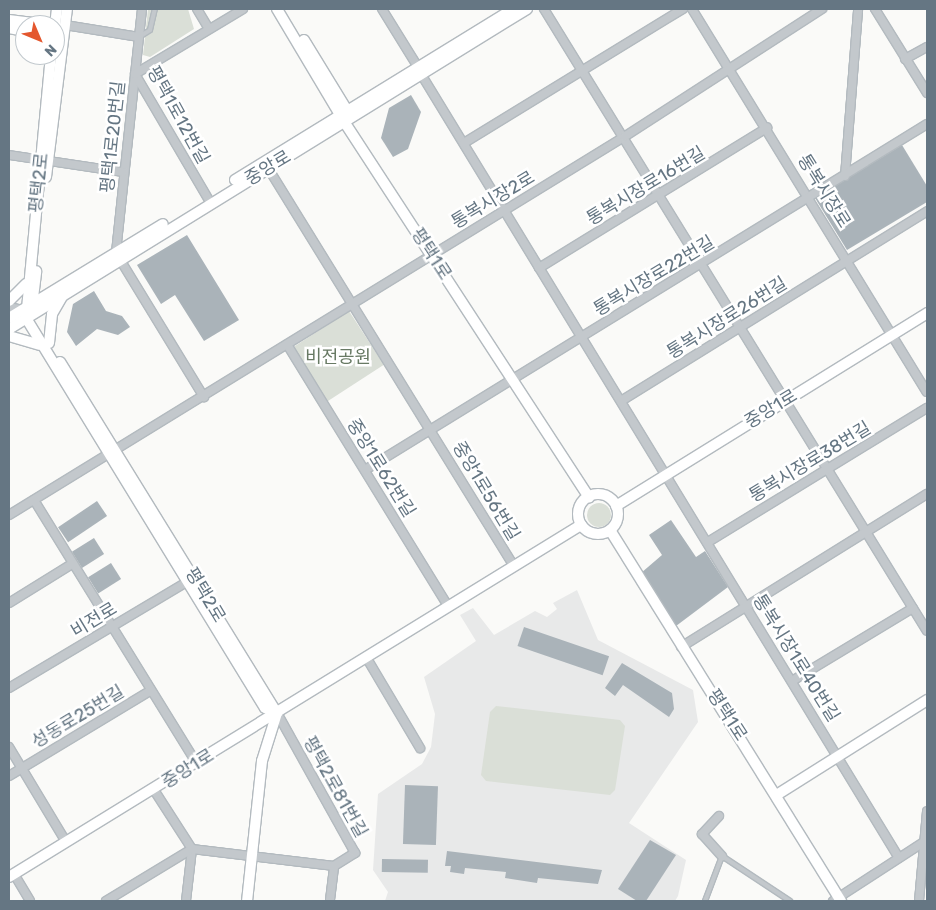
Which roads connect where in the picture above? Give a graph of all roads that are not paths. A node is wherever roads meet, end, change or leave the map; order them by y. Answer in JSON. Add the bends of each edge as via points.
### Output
{"nodes":[{"id":1,"x":142,"y":9,"type":"edge"},
{"id":2,"x":155,"y":9,"type":"edge"},
{"id":3,"x":197,"y":9,"type":"edge"},
{"id":4,"x":243,"y":9,"type":"edge"},
{"id":5,"x":277,"y":9,"type":"edge"},
{"id":6,"x":284,"y":9,"type":"edge"},
{"id":7,"x":382,"y":9,"type":"edge"},
{"id":8,"x":514,"y":9,"type":"edge"},
{"id":9,"x":527,"y":9,"type":"edge"},
{"id":10,"x":544,"y":9,"type":"edge"},
{"id":11,"x":683,"y":9,"type":"edge"},
{"id":12,"x":692,"y":9,"type":"edge"},
{"id":13,"x":822,"y":9,"type":"edge"},
{"id":14,"x":858,"y":9,"type":"edge"},
{"id":15,"x":875,"y":9,"type":"edge"},
{"id":16,"x":209,"y":29,"type":"junction"},
{"id":17,"x":65,"y":30,"type":"edge"},
{"id":18,"x":139,"y":37,"type":"junction"},
{"id":19,"x":927,"y":47,"type":"edge"},
{"id":20,"x":905,"y":60,"type":"junction"},
{"id":21,"x":50,"y":65,"type":"edge"},
{"id":22,"x":55,"y":65,"type":"edge"},
{"id":23,"x":730,"y":69,"type":"junction"},
{"id":24,"x":420,"y":70,"type":"junction"},
{"id":25,"x":582,"y":70,"type":"junction"},
{"id":26,"x":135,"y":74,"type":"junction"},
{"id":27,"x":927,"y":93,"type":"edge"},
{"id":28,"x":346,"y":117,"type":"junction"},
{"id":29,"x":927,"y":124,"type":"edge"},
{"id":30,"x":768,"y":128,"type":"junction"},
{"id":31,"x":624,"y":137,"type":"junction"},
{"id":32,"x":464,"y":143,"type":"junction"},
{"id":33,"x":9,"y":155,"type":"edge"},
{"id":34,"x":45,"y":160,"type":"junction"},
{"id":35,"x":268,"y":168,"type":"junction"},
{"id":36,"x":123,"y":172,"type":"junction"},
{"id":37,"x":844,"y":176,"type":"junction"},
{"id":38,"x":660,"y":196,"type":"junction"},
{"id":39,"x":810,"y":197,"type":"junction"},
{"id":40,"x":209,"y":200,"type":"junction"},
{"id":41,"x":505,"y":211,"type":"junction"},
{"id":42,"x":927,"y":212,"type":"edge"},
{"id":43,"x":431,"y":255,"type":"junction"},
{"id":44,"x":118,"y":256,"type":"junction"},
{"id":45,"x":849,"y":260,"type":"junction"},
{"id":46,"x":702,"y":265,"type":"junction"},
{"id":47,"x":539,"y":268,"type":"junction"},
{"id":48,"x":27,"y":283,"type":"junction"},
{"id":49,"x":65,"y":292,"type":"junction"},
{"id":50,"x":9,"y":301,"type":"edge"},
{"id":51,"x":352,"y":304,"type":"junction"},
{"id":52,"x":9,"y":307,"type":"edge"},
{"id":53,"x":28,"y":312,"type":"junction"},
{"id":54,"x":927,"y":313,"type":"edge"},
{"id":55,"x":9,"y":318,"type":"edge"},
{"id":56,"x":739,"y":328,"type":"junction"},
{"id":57,"x":9,"y":329,"type":"edge"},
{"id":58,"x":892,"y":335,"type":"junction"},
{"id":59,"x":9,"y":336,"type":"edge"},
{"id":60,"x":581,"y":338,"type":"junction"},
{"id":61,"x":46,"y":345,"type":"junction"},
{"id":62,"x":288,"y":346,"type":"junction"},
{"id":63,"x":513,"y":382,"type":"junction"},
{"id":64,"x":927,"y":392,"type":"edge"},
{"id":65,"x":204,"y":397,"type":"junction"},
{"id":66,"x":621,"y":401,"type":"junction"},
{"id":67,"x":784,"y":401,"type":"junction"},
{"id":68,"x":927,"y":408,"type":"edge"},
{"id":69,"x":433,"y":431,"type":"junction"},
{"id":70,"x":114,"y":454,"type":"junction"},
{"id":71,"x":365,"y":470,"type":"junction"},
{"id":72,"x":827,"y":470,"type":"junction"},
{"id":73,"x":666,"y":474,"type":"junction"},
{"id":74,"x":927,"y":494,"type":"edge"},
{"id":75,"x":589,"y":497,"type":"junction"},
{"id":76,"x":34,"y":500,"type":"junction"},
{"id":77,"x":616,"y":506,"type":"junction"},
{"id":78,"x":9,"y":515,"type":"edge"},
{"id":79,"x":582,"y":525,"type":"junction"},
{"id":80,"x":610,"y":530,"type":"junction"},
{"id":81,"x":865,"y":532,"type":"junction"},
{"id":82,"x":708,"y":542,"type":"junction"},
{"id":83,"x":72,"y":564,"type":"junction"},
{"id":84,"x":514,"y":566,"type":"junction"},
{"id":85,"x":190,"y":579,"type":"junction"},
{"id":86,"x":9,"y":603,"type":"edge"},
{"id":87,"x":448,"y":606,"type":"junction"},
{"id":88,"x":746,"y":606,"type":"junction"},
{"id":89,"x":912,"y":608,"type":"junction"},
{"id":90,"x":112,"y":627,"type":"junction"},
{"id":91,"x":927,"y":631,"type":"edge"},
{"id":92,"x":681,"y":647,"type":"junction"},
{"id":93,"x":366,"y":657,"type":"junction"},
{"id":94,"x":792,"y":681,"type":"junction"},
{"id":95,"x":9,"y":688,"type":"edge"},
{"id":96,"x":150,"y":691,"type":"junction"},
{"id":97,"x":927,"y":700,"type":"edge"},
{"id":98,"x":277,"y":713,"type":"junction"},
{"id":99,"x":9,"y":747,"type":"edge"},
{"id":100,"x":420,"y":748,"type":"dead end"},
{"id":101,"x":838,"y":754,"type":"junction"},
{"id":102,"x":197,"y":764,"type":"junction"},
{"id":103,"x":21,"y":768,"type":"junction"},
{"id":104,"x":9,"y":776,"type":"edge"},
{"id":105,"x":154,"y":790,"type":"junction"},
{"id":106,"x":778,"y":794,"type":"junction"},
{"id":107,"x":927,"y":811,"type":"edge"},
{"id":108,"x":719,"y":816,"type":"dead end"},
{"id":109,"x":66,"y":842,"type":"junction"},
{"id":110,"x":924,"y":842,"type":"junction"},
{"id":111,"x":192,"y":849,"type":"junction"},
{"id":112,"x":252,"y":855,"type":"junction"},
{"id":113,"x":722,"y":856,"type":"junction"},
{"id":114,"x":899,"y":858,"type":"junction"},
{"id":115,"x":334,"y":866,"type":"junction"},
{"id":116,"x":12,"y":875,"type":"edge"},
{"id":117,"x":330,"y":900,"type":"edge"},
{"id":118,"x":838,"y":900,"type":"edge"},
{"id":119,"x":30,"y":901,"type":"edge"},
{"id":120,"x":106,"y":901,"type":"edge"},
{"id":121,"x":186,"y":901,"type":"edge"},
{"id":122,"x":247,"y":901,"type":"edge"},
{"id":123,"x":705,"y":901,"type":"edge"},
{"id":124,"x":790,"y":901,"type":"edge"},
{"id":125,"x":919,"y":901,"type":"edge"}],
"edges":[{"from":1,"to":18,"type":"street","name":"평택1로12번길"},
{"from":2,"to":18,"type":"lane","via":[[150,30]]},
{"from":3,"to":16,"type":"street"},
{"from":4,"to":16,"type":"street","name":"평택1로20번길"},
{"from":5,"to":28,"type":"street","name":"평택1로"},
{"from":6,"to":28,"type":"street"},
{"from":7,"to":24,"type":"street","name":"통복시장1로40번길"},
{"from":8,"to":24,"type":"street","name":"중앙로"},
{"from":9,"to":24,"type":"street","name":"중앙로"},
{"from":10,"to":25,"type":"street"},
{"from":11,"to":25,"type":"street"},
{"from":12,"to":23,"type":"street","name":"통복시장로"},
{"from":13,"to":23,"type":"street","name":"통복시장2로"},
{"from":14,"to":37,"type":"street"},
{"from":15,"to":20,"type":"street"},
{"from":16,"to":26,"type":"street","name":"평택1로20번길"},
{"from":17,"to":18,"type":"street"},
{"from":18,"to":26,"type":"street","name":"평택1로12번길"},
{"from":19,"to":20,"type":"street"},
{"from":20,"to":27,"type":"street"},
{"from":21,"to":34,"type":"street","name":"평택2로"},
{"from":22,"to":34,"type":"street"},
{"from":23,"to":30,"type":"street","name":"통복시장로"},
{"from":23,"to":31,"type":"street","name":"통복시장2로"},
{"from":24,"to":28,"type":"street","name":"중앙로"},
{"from":24,"to":32,"type":"street","name":"통복시장1로40번길"},
{"from":25,"to":31,"type":"street"},
{"from":25,"to":32,"type":"street"},
{"from":26,"to":36,"type":"street","name":"평택1로20번길"},
{"from":26,"to":40,"type":"street","name":"평택1로12번길"},
{"from":28,"to":35,"type":"street","name":"중앙로"},
{"from":28,"to":40,"type":"street","name":"중앙로"},
{"from":28,"to":43,"type":"street","name":"평택1로"},
{"from":29,"to":37,"type":"street","name":"통복시장로22번길"},
{"from":30,"to":38,"type":"street","name":"통복시장로16번길"},
{"from":30,"to":39,"type":"street","name":"통복시장로"},
{"from":31,"to":38,"type":"street"},
{"from":31,"to":41,"type":"street","name":"통복시장2로"},
{"from":32,"to":41,"type":"street","name":"통복시장1로40번길"},
{"from":33,"to":34,"type":"street"},
{"from":34,"to":36,"type":"street"},
{"from":34,"to":48,"type":"street","name":"평택2로"},
{"from":34,"to":53,"type":"street"},
{"from":35,"to":40,"type":"street","name":"중앙로"},
{"from":35,"to":51,"type":"street"},
{"from":36,"to":44,"type":"street","name":"평택1로20번길"},
{"from":37,"to":39,"type":"street","name":"통복시장로22번길"},
{"from":38,"to":46,"type":"street"},
{"from":38,"to":47,"type":"street","name":"통복시장로16번길"},
{"from":39,"to":45,"type":"street","name":"통복시장로"},
{"from":39,"to":46,"type":"street","name":"통복시장로22번길"},
{"from":40,"to":44,"type":"street","name":"중앙로"},
{"from":41,"to":43,"type":"street","name":"통복시장2로"},
{"from":41,"to":47,"type":"street","name":"통복시장1로40번길"},
{"from":42,"to":45,"type":"street","name":"통복시장로26번길"},
{"from":43,"to":51,"type":"street","name":"통복시장2로"},
{"from":43,"to":63,"type":"street","name":"평택1로"},
{"from":44,"to":49,"type":"street","name":"중앙로"},
{"from":44,"to":53,"type":"street","name":"중앙로"},
{"from":44,"to":65,"type":"street"},
{"from":45,"to":56,"type":"street","name":"통복시장로26번길"},
{"from":45,"to":58,"type":"street","name":"통복시장로"},
{"from":46,"to":56,"type":"street"},
{"from":46,"to":60,"type":"street","name":"통복시장로22번길"},
{"from":47,"to":60,"type":"street","name":"통복시장1로40번길"},
{"from":48,"to":50,"type":"street"},
{"from":48,"to":53,"type":"street","name":"평택2로"},
{"from":49,"to":53,"type":"street","name":"중앙로"},
{"from":49,"to":61,"type":"street","via":[[52,314]]},
{"from":51,"to":62,"type":"street","name":"통복시장2로"},
{"from":51,"to":69,"type":"street","name":"중앙1로56번길"},
{"from":52,"to":53,"type":"street"},
{"from":53,"to":55,"type":"street","name":"중앙로"},
{"from":53,"to":57,"type":"street","name":"중앙로"},
{"from":53,"to":61,"type":"street","name":"평택2로"},
{"from":54,"to":58,"type":"street","name":"중앙1로"},
{"from":56,"to":66,"type":"street","name":"통복시장로26번길"},
{"from":56,"to":67,"type":"street"},
{"from":58,"to":64,"type":"street","name":"통복시장로"},
{"from":58,"to":67,"type":"street","name":"중앙1로"},
{"from":59,"to":61,"type":"street"},
{"from":60,"to":63,"type":"street","name":"통복시장로22번길"},
{"from":60,"to":66,"type":"street","name":"통복시장1로40번길"},
{"from":61,"to":70,"type":"street","name":"평택2로"},
{"from":62,"to":65,"type":"street","name":"통복시장2로"},
{"from":62,"to":71,"type":"street","name":"중앙1로62번길"},
{"from":63,"to":69,"type":"street","name":"중앙1로56번길"},
{"from":63,"to":75,"type":"street","name":"평택1로"},
{"from":65,"to":70,"type":"street","name":"통복시장2로"},
{"from":66,"to":73,"type":"street","name":"통복시장1로40번길"},
{"from":67,"to":72,"type":"street"},
{"from":67,"to":73,"type":"street","name":"중앙1로"},
{"from":68,"to":72,"type":"street","name":"통복시장로38번길"},
{"from":69,"to":71,"type":"street"},
{"from":69,"to":84,"type":"street","name":"중앙1로56번길"},
{"from":70,"to":76,"type":"street","name":"통복시장2로"},
{"from":70,"to":85,"type":"street","name":"평택2로"},
{"from":71,"to":87,"type":"street","name":"중앙1로62번길"},
{"from":72,"to":81,"type":"street"},
{"from":72,"to":82,"type":"street","name":"통복시장로38번길"},
{"from":73,"to":77,"type":"street","name":"중앙1로"},
{"from":73,"to":82,"type":"street","name":"통복시장1로40번길"},
{"from":74,"to":81,"type":"street"},
{"from":75,"to":77,"type":"street","via":[[604,495]]},
{"from":75,"to":79,"type":"street","via":[[579,509]]},
{"from":76,"to":78,"type":"street","name":"통복시장2로"},
{"from":76,"to":83,"type":"street","name":"성동로25번길"},
{"from":77,"to":80,"type":"street","via":[[617,521]]},
{"from":79,"to":80,"type":"street","via":[[595,534]]},
{"from":79,"to":84,"type":"street","name":"중앙1로"},
{"from":80,"to":92,"type":"street","name":"평택1로"},
{"from":81,"to":88,"type":"street"},
{"from":81,"to":89,"type":"street"},
{"from":82,"to":88,"type":"street","name":"통복시장1로40번길"},
{"from":83,"to":86,"type":"street"},
{"from":83,"to":90,"type":"street","name":"성동로25번길"},
{"from":84,"to":87,"type":"street","name":"중앙1로"},
{"from":85,"to":90,"type":"street","name":"비전로"},
{"from":85,"to":98,"type":"street","name":"평택2로"},
{"from":87,"to":93,"type":"street","name":"중앙1로"},
{"from":88,"to":92,"type":"street"},
{"from":88,"to":94,"type":"street","name":"통복시장1로40번길"},
{"from":89,"to":91,"type":"street"},
{"from":89,"to":94,"type":"street"},
{"from":90,"to":95,"type":"street","name":"비전로"},
{"from":90,"to":96,"type":"street","name":"성동로25번길"},
{"from":92,"to":106,"type":"street","name":"평택1로"},
{"from":93,"to":98,"type":"street","name":"중앙1로"},
{"from":93,"to":100,"type":"street"},
{"from":94,"to":101,"type":"street","name":"통복시장1로40번길"},
{"from":96,"to":102,"type":"street","name":"성동로25번길"},
{"from":96,"to":103,"type":"street","name":"성동로25번길"},
{"from":97,"to":101,"type":"street"},
{"from":98,"to":102,"type":"street","name":"중앙1로"},
{"from":98,"to":112,"type":"street","via":[[262,761]]},
{"from":98,"to":115,"type":"street","name":"평택2로81번길","via":[[355,854]]},
{"from":99,"to":103,"type":"street"},
{"from":101,"to":106,"type":"street"},
{"from":101,"to":114,"type":"street","name":"통복시장1로40번길"},
{"from":102,"to":105,"type":"street","name":"중앙1로"},
{"from":103,"to":104,"type":"street","name":"성동로25번길"},
{"from":103,"to":109,"type":"street"},
{"from":105,"to":109,"type":"street","name":"중앙1로"},
{"from":105,"to":111,"type":"street"},
{"from":106,"to":118,"type":"street","name":"평택1로"},
{"from":107,"to":110,"type":"street"},
{"from":108,"to":113,"type":"street","via":[[702,834]]},
{"from":109,"to":116,"type":"street","name":"중앙1로"},
{"from":110,"to":114,"type":"street"},
{"from":110,"to":125,"type":"street"},
{"from":111,"to":112,"type":"street"},
{"from":111,"to":120,"type":"street"},
{"from":111,"to":121,"type":"street"},
{"from":112,"to":115,"type":"street"},
{"from":112,"to":122,"type":"street"},
{"from":113,"to":123,"type":"lane"},
{"from":113,"to":124,"type":"lane"},
{"from":114,"to":118,"type":"street"},
{"from":115,"to":117,"type":"street"},
{"from":116,"to":119,"type":"street"}]}
